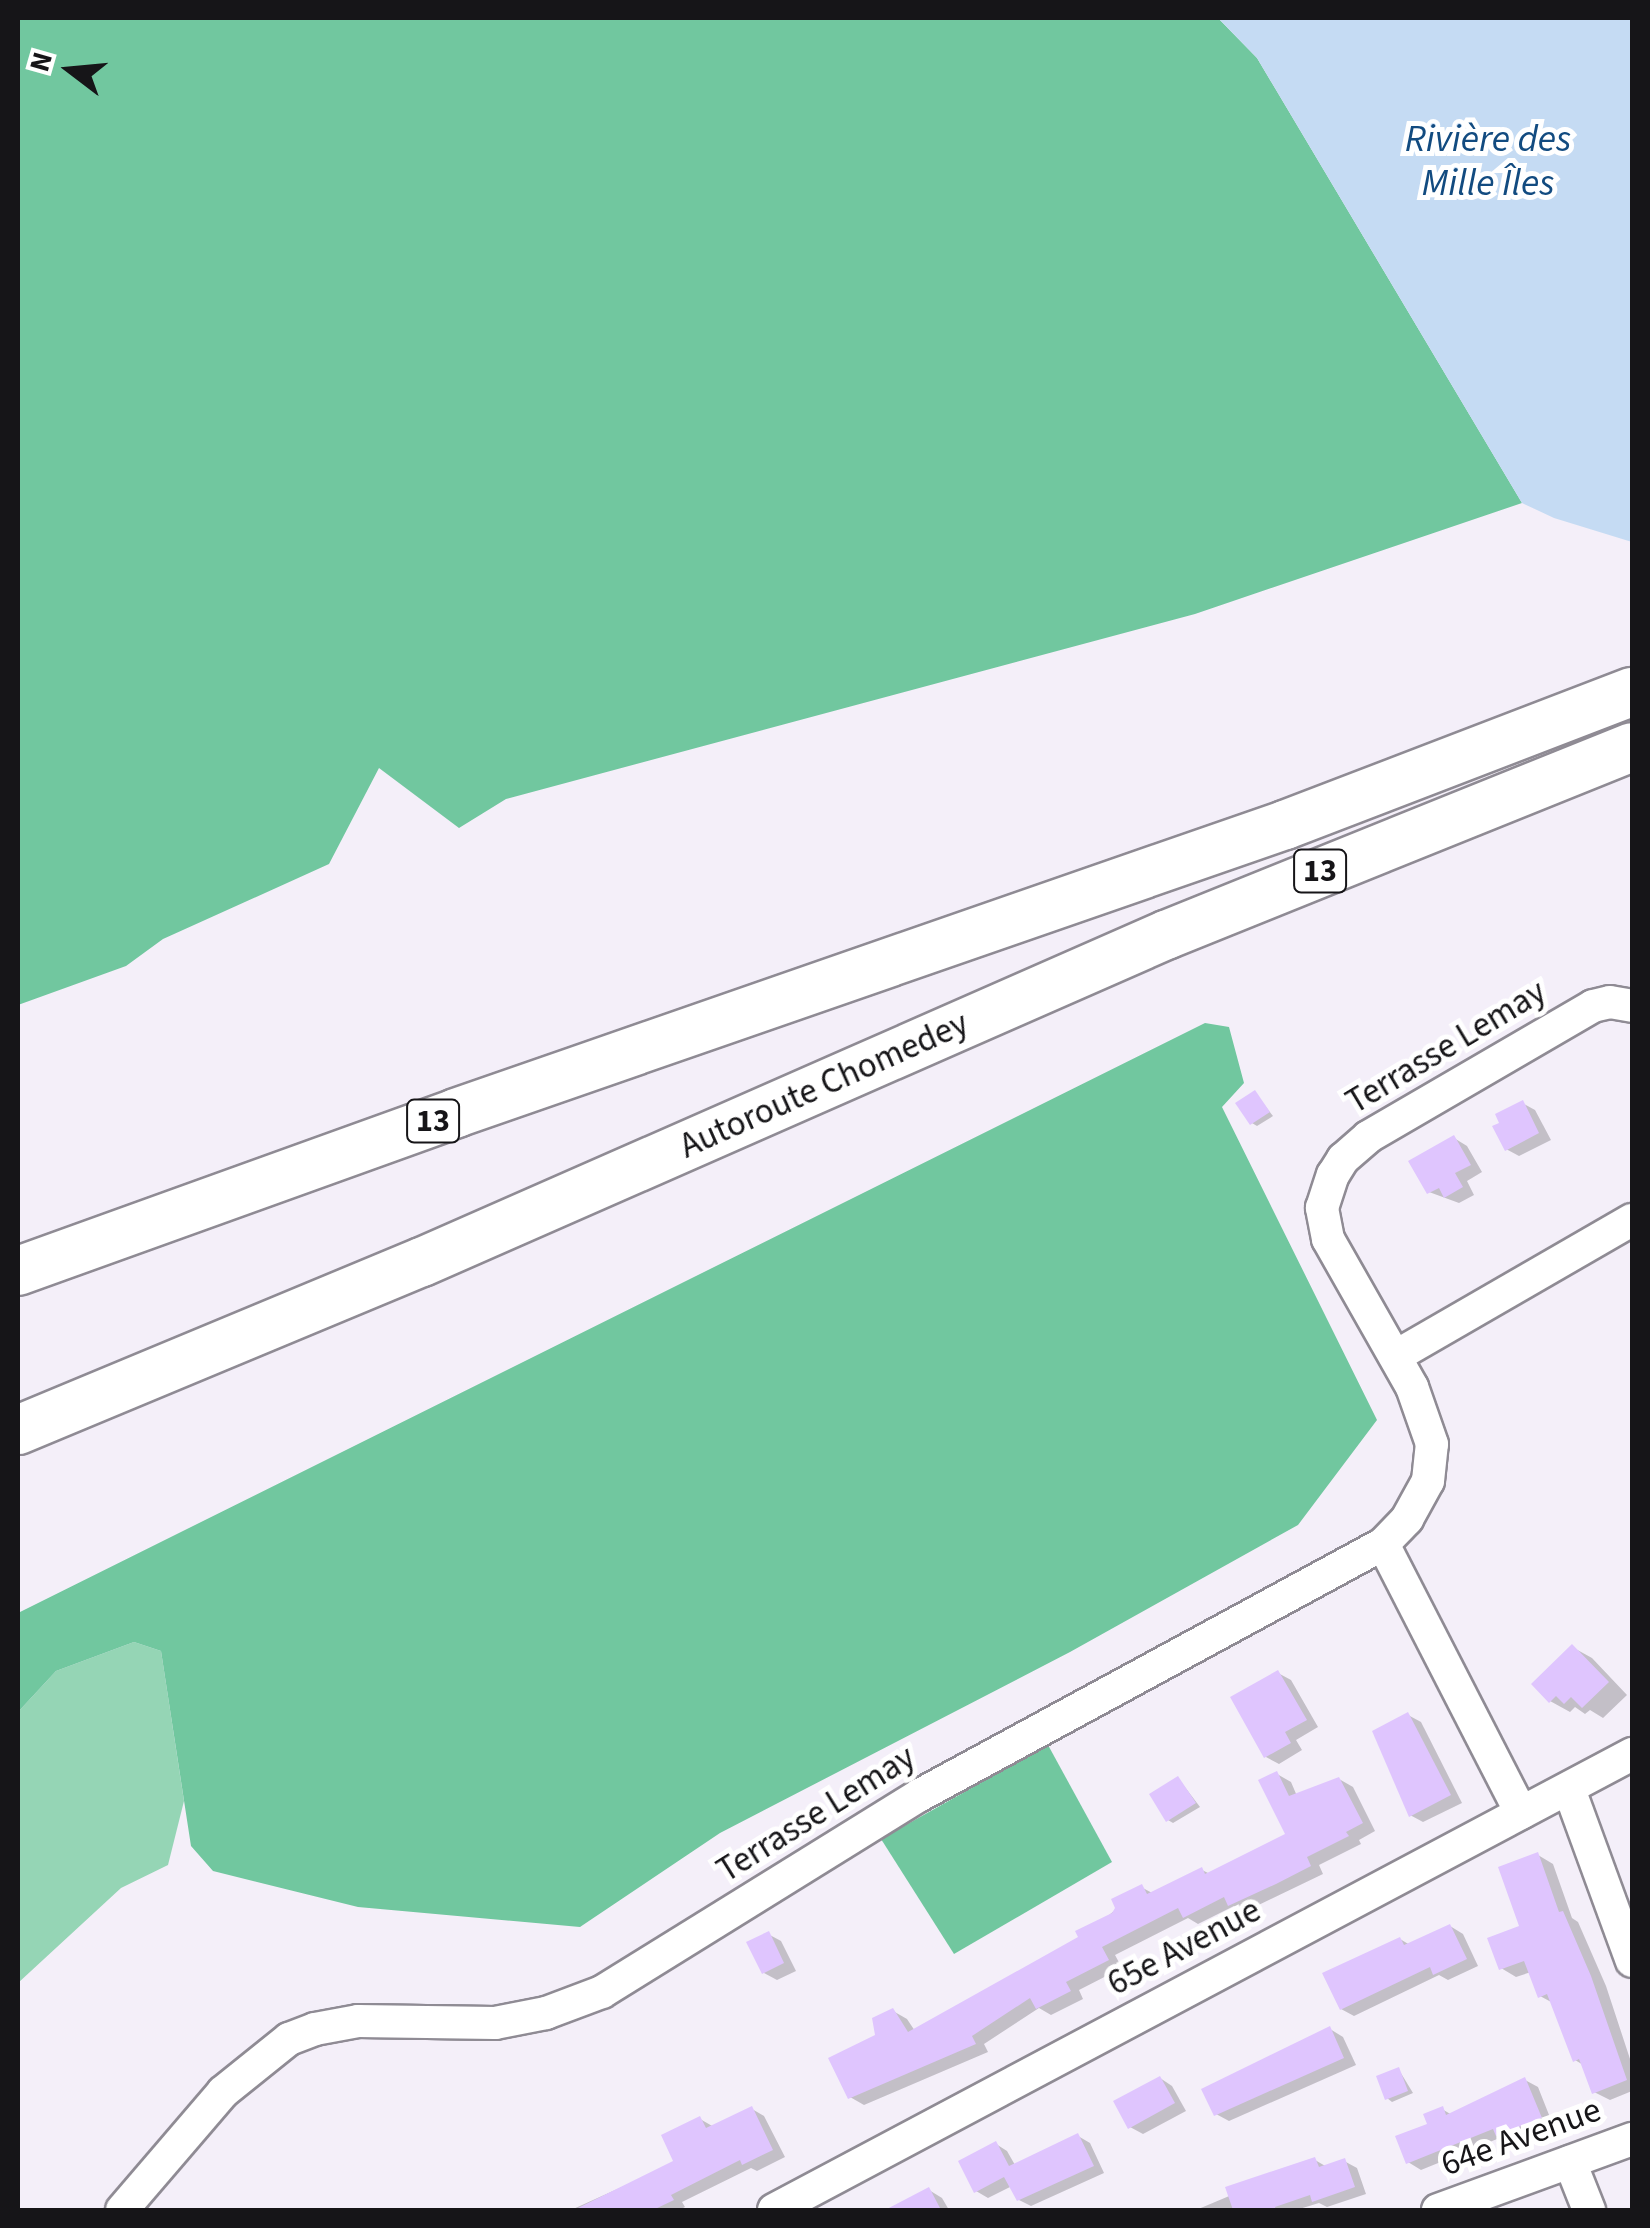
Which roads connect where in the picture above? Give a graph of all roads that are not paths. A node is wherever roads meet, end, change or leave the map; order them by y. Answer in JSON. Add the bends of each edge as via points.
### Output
{"nodes":[{"id":1,"x":1632,"y":692,"type":"edge"},
{"id":2,"x":1632,"y":746,"type":"edge"},
{"id":3,"x":1632,"y":1006,"type":"edge"},
{"id":4,"x":1632,"y":1220,"type":"edge"},
{"id":5,"x":18,"y":1271,"type":"edge"},
{"id":6,"x":1396,"y":1356,"type":"junction"},
{"id":7,"x":18,"y":1430,"type":"edge"},
{"id":8,"x":1383,"y":1544,"type":"junction"},
{"id":9,"x":1632,"y":1754,"type":"edge"},
{"id":10,"x":1569,"y":1789,"type":"junction"},
{"id":11,"x":1521,"y":1813,"type":"junction"},
{"id":12,"x":1632,"y":1960,"type":"edge"},
{"id":13,"x":1632,"y":2138,"type":"edge"},
{"id":14,"x":1570,"y":2162,"type":"junction"},
{"id":15,"x":122,"y":2210,"type":"edge"},
{"id":16,"x":774,"y":2210,"type":"edge"},
{"id":17,"x":1438,"y":2210,"type":"edge"},
{"id":18,"x":1589,"y":2210,"type":"edge"}],
"edges":[{"from":1,"to":5,"type":"highway","number":"13","via":[[1286,826]]},
{"from":2,"to":7,"type":"highway","name":"Autoroute Chomedey","number":"13","via":[[1166,936],[422,1262]]},
{"from":3,"to":6,"type":"street","name":"Terrasse Lemay","via":[[1594,1006],[1368,1137],[1342,1160],[1326,1192],[1323,1222]]},
{"from":4,"to":6,"type":"street"},
{"from":6,"to":8,"type":"street","name":"Terrasse Lemay","via":[[1422,1411],[1432,1460],[1420,1498]]},
{"from":8,"to":11,"type":"street"},
{"from":8,"to":15,"type":"street","name":"Terrasse Lemay","via":[[920,1795],[602,1992],[495,2023],[358,2022],[289,2040],[222,2092]]},
{"from":9,"to":10,"type":"street","name":"65e Avenue"},
{"from":10,"to":11,"type":"street","name":"65e Avenue"},
{"from":10,"to":12,"type":"street"},
{"from":11,"to":16,"type":"street","name":"65e Avenue"},
{"from":13,"to":14,"type":"street","name":"64e Avenue"},
{"from":14,"to":17,"type":"street","name":"64e Avenue"},
{"from":14,"to":18,"type":"street"}]}
